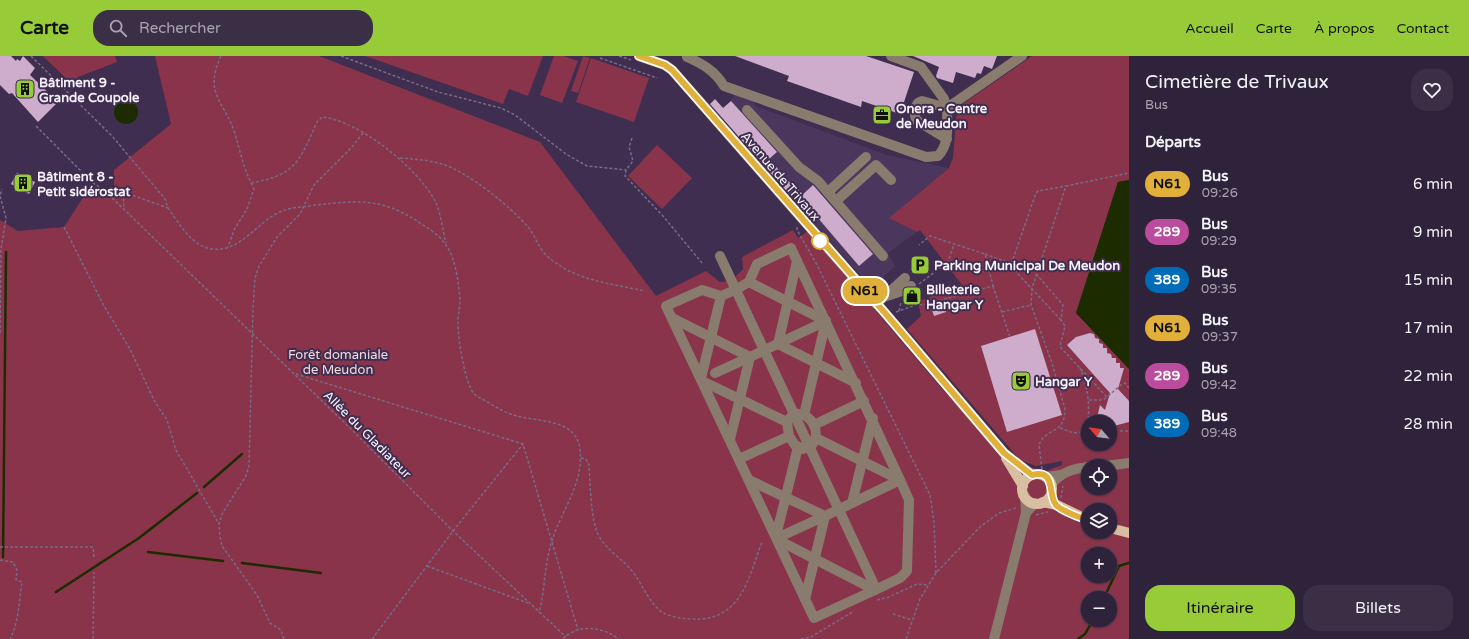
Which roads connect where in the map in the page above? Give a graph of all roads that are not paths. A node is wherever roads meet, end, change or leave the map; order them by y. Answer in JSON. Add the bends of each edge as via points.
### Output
{"nodes":[{"id":1,"x":639,"y":56,"type":"edge"},
{"id":2,"x":891,"y":56,"type":"edge"},
{"id":3,"x":1022,"y":56,"type":"edge"},
{"id":4,"x":687,"y":57,"type":"dead end"},
{"id":5,"x":947,"y":108,"type":"junction"},
{"id":6,"x":747,"y":110,"type":"dead end"},
{"id":7,"x":947,"y":139,"type":"junction"},
{"id":8,"x":866,"y":157,"type":"dead end"},
{"id":9,"x":891,"y":180,"type":"dead end"},
{"id":10,"x":828,"y":192,"type":"junction"},
{"id":11,"x":836,"y":201,"type":"junction"},
{"id":12,"x":720,"y":256,"type":"dead end"},
{"id":13,"x":883,"y":256,"type":"dead end"},
{"id":14,"x":798,"y":261,"type":"junction"},
{"id":15,"x":748,"y":282,"type":"junction"},
{"id":16,"x":910,"y":283,"type":"road end"},
{"id":17,"x":735,"y":290,"type":"junction"},
{"id":18,"x":721,"y":296,"type":"junction"},
{"id":19,"x":787,"y":301,"type":"junction"},
{"id":20,"x":876,"y":304,"type":"junction"},
{"id":21,"x":672,"y":318,"type":"junction"},
{"id":22,"x":826,"y":321,"type":"junction"},
{"id":23,"x":711,"y":338,"type":"junction"},
{"id":24,"x":778,"y":344,"type":"junction"},
{"id":25,"x":763,"y":350,"type":"junction"},
{"id":26,"x":707,"y":355,"type":"junction"},
{"id":27,"x":750,"y":357,"type":"junction"},
{"id":28,"x":816,"y":363,"type":"junction"},
{"id":29,"x":715,"y":373,"type":"junction"},
{"id":30,"x":701,"y":380,"type":"junction"},
{"id":31,"x":856,"y":382,"type":"junction"},
{"id":32,"x":723,"y":392,"type":"junction"},
{"id":33,"x":740,"y":400,"type":"junction"},
{"id":34,"x":864,"y":401,"type":"junction"},
{"id":35,"x":794,"y":414,"type":"junction"},
{"id":36,"x":804,"y":415,"type":"junction"},
{"id":37,"x":873,"y":418,"type":"junction"},
{"id":38,"x":787,"y":422,"type":"junction"},
{"id":39,"x":814,"y":425,"type":"junction"},
{"id":40,"x":789,"y":436,"type":"junction"},
{"id":41,"x":730,"y":438,"type":"junction"},
{"id":42,"x":816,"y":438,"type":"junction"},
{"id":43,"x":798,"y":447,"type":"junction"},
{"id":44,"x":809,"y":447,"type":"junction"},
{"id":45,"x":1004,"y":453,"type":"junction"},
{"id":46,"x":739,"y":459,"type":"junction"},
{"id":47,"x":862,"y":461,"type":"junction"},
{"id":48,"x":1129,"y":463,"type":"edge"},
{"id":49,"x":1117,"y":464,"type":"edge"},
{"id":50,"x":1081,"y":468,"type":"edge"},
{"id":51,"x":750,"y":480,"type":"junction"},
{"id":52,"x":900,"y":480,"type":"junction"},
{"id":53,"x":1044,"y":480,"type":"junction"},
{"id":54,"x":1023,"y":486,"type":"junction"},
{"id":55,"x":1025,"y":496,"type":"junction"},
{"id":56,"x":787,"y":498,"type":"junction"},
{"id":57,"x":1039,"y":502,"type":"junction"},
{"id":58,"x":852,"y":503,"type":"junction"},
{"id":59,"x":1057,"y":505,"type":"junction"},
{"id":60,"x":838,"y":509,"type":"junction"},
{"id":61,"x":1026,"y":513,"type":"junction"},
{"id":62,"x":825,"y":516,"type":"junction"},
{"id":63,"x":1081,"y":517,"type":"edge"},
{"id":64,"x":1117,"y":530,"type":"edge"},
{"id":65,"x":1129,"y":533,"type":"edge"},
{"id":66,"x":777,"y":538,"type":"junction"},
{"id":67,"x":815,"y":559,"type":"junction"},
{"id":68,"x":875,"y":593,"type":"junction"},
{"id":69,"x":805,"y":599,"type":"junction"},
{"id":70,"x":994,"y":639,"type":"edge"}],
"edges":[{"from":1,"to":20,"type":"main road","name":"Avenue de Trivaux","via":[[672,70]]},
{"from":2,"to":5,"type":"street","via":[[921,67],[944,99]]},
{"from":3,"to":5,"type":"street"},
{"from":4,"to":7,"type":"street","via":[[702,63],[718,76],[724,86],[926,157],[938,156],[944,151]]},
{"from":5,"to":7,"type":"street"},
{"from":5,"to":7,"type":"street","via":[[922,100],[914,110],[916,120]]},
{"from":6,"to":10,"type":"street","via":[[799,167]]},
{"from":8,"to":10,"type":"street"},
{"from":9,"to":11,"type":"street","via":[[876,165]]},
{"from":10,"to":11,"type":"street"},
{"from":11,"to":13,"type":"street"},
{"from":12,"to":17,"type":"street"},
{"from":14,"to":15,"type":"street","via":[[791,248],[757,264]]},
{"from":14,"to":19,"type":"street"},
{"from":14,"to":22,"type":"street"},
{"from":15,"to":17,"type":"street"},
{"from":15,"to":19,"type":"street"},
{"from":16,"to":20,"type":"street","via":[[893,297]]},
{"from":17,"to":18,"type":"street"},
{"from":17,"to":25,"type":"street"},
{"from":18,"to":21,"type":"street","via":[[702,290],[666,306]]},
{"from":18,"to":23,"type":"street"},
{"from":19,"to":22,"type":"street"},
{"from":19,"to":24,"type":"street"},
{"from":20,"to":45,"type":"main road","name":"Avenue de Trivaux"},
{"from":21,"to":23,"type":"street"},
{"from":21,"to":30,"type":"street"},
{"from":22,"to":24,"type":"street"},
{"from":22,"to":28,"type":"street"},
{"from":22,"to":31,"type":"street"},
{"from":23,"to":26,"type":"street"},
{"from":23,"to":27,"type":"street"},
{"from":24,"to":25,"type":"street"},
{"from":24,"to":28,"type":"street"},
{"from":25,"to":27,"type":"street"},
{"from":25,"to":35,"type":"street"},
{"from":26,"to":29,"type":"street"},
{"from":26,"to":30,"type":"street"},
{"from":27,"to":29,"type":"street"},
{"from":27,"to":33,"type":"street"},
{"from":28,"to":31,"type":"street"},
{"from":28,"to":36,"type":"street"},
{"from":29,"to":32,"type":"street"},
{"from":30,"to":32,"type":"street"},
{"from":30,"to":41,"type":"street"},
{"from":31,"to":34,"type":"street"},
{"from":32,"to":33,"type":"street"},
{"from":33,"to":38,"type":"street"},
{"from":33,"to":41,"type":"street"},
{"from":34,"to":37,"type":"street"},
{"from":34,"to":39,"type":"street"},
{"from":35,"to":36,"type":"street"},
{"from":35,"to":38,"type":"street"},
{"from":35,"to":44,"type":"street"},
{"from":36,"to":39,"type":"street"},
{"from":37,"to":47,"type":"street"},
{"from":37,"to":52,"type":"street"},
{"from":38,"to":40,"type":"street"},
{"from":39,"to":42,"type":"street"},
{"from":40,"to":43,"type":"street"},
{"from":40,"to":46,"type":"street"},
{"from":41,"to":46,"type":"street"},
{"from":42,"to":44,"type":"street"},
{"from":42,"to":47,"type":"street"},
{"from":43,"to":44,"type":"street"},
{"from":43,"to":56,"type":"street"},
{"from":44,"to":60,"type":"street"},
{"from":45,"to":53,"type":"main road","name":"Avenue de Trivaux"},
{"from":45,"to":54,"type":"main road","name":"Avenue de Trivaux"},
{"from":46,"to":51,"type":"street"},
{"from":47,"to":52,"type":"street"},
{"from":47,"to":58,"type":"street"},
{"from":48,"to":49,"type":"street"},
{"from":50,"to":53,"type":"street","via":[[1071,469]]},
{"from":51,"to":56,"type":"street"},
{"from":51,"to":66,"type":"street"},
{"from":52,"to":58,"type":"street"},
{"from":52,"to":68,"type":"street","via":[[909,500],[907,571],[903,577]]},
{"from":53,"to":54,"type":"main road","via":[[1028,477]]},
{"from":53,"to":57,"type":"main road"},
{"from":53,"to":59,"type":"main road"},
{"from":54,"to":55,"type":"main road","name":"Avenue de Trivaux"},
{"from":55,"to":57,"type":"main road"},
{"from":55,"to":61,"type":"street"},
{"from":56,"to":62,"type":"street"},
{"from":56,"to":66,"type":"street"},
{"from":57,"to":59,"type":"main road"},
{"from":57,"to":61,"type":"street"},
{"from":58,"to":60,"type":"street"},
{"from":59,"to":63,"type":"main road"},
{"from":60,"to":62,"type":"street"},
{"from":60,"to":68,"type":"street"},
{"from":61,"to":70,"type":"street"},
{"from":62,"to":66,"type":"street"},
{"from":62,"to":67,"type":"street"},
{"from":64,"to":65,"type":"main road"},
{"from":66,"to":67,"type":"street"},
{"from":66,"to":69,"type":"street"},
{"from":67,"to":68,"type":"street"},
{"from":67,"to":69,"type":"street"},
{"from":68,"to":69,"type":"street","via":[[814,618]]}]}
